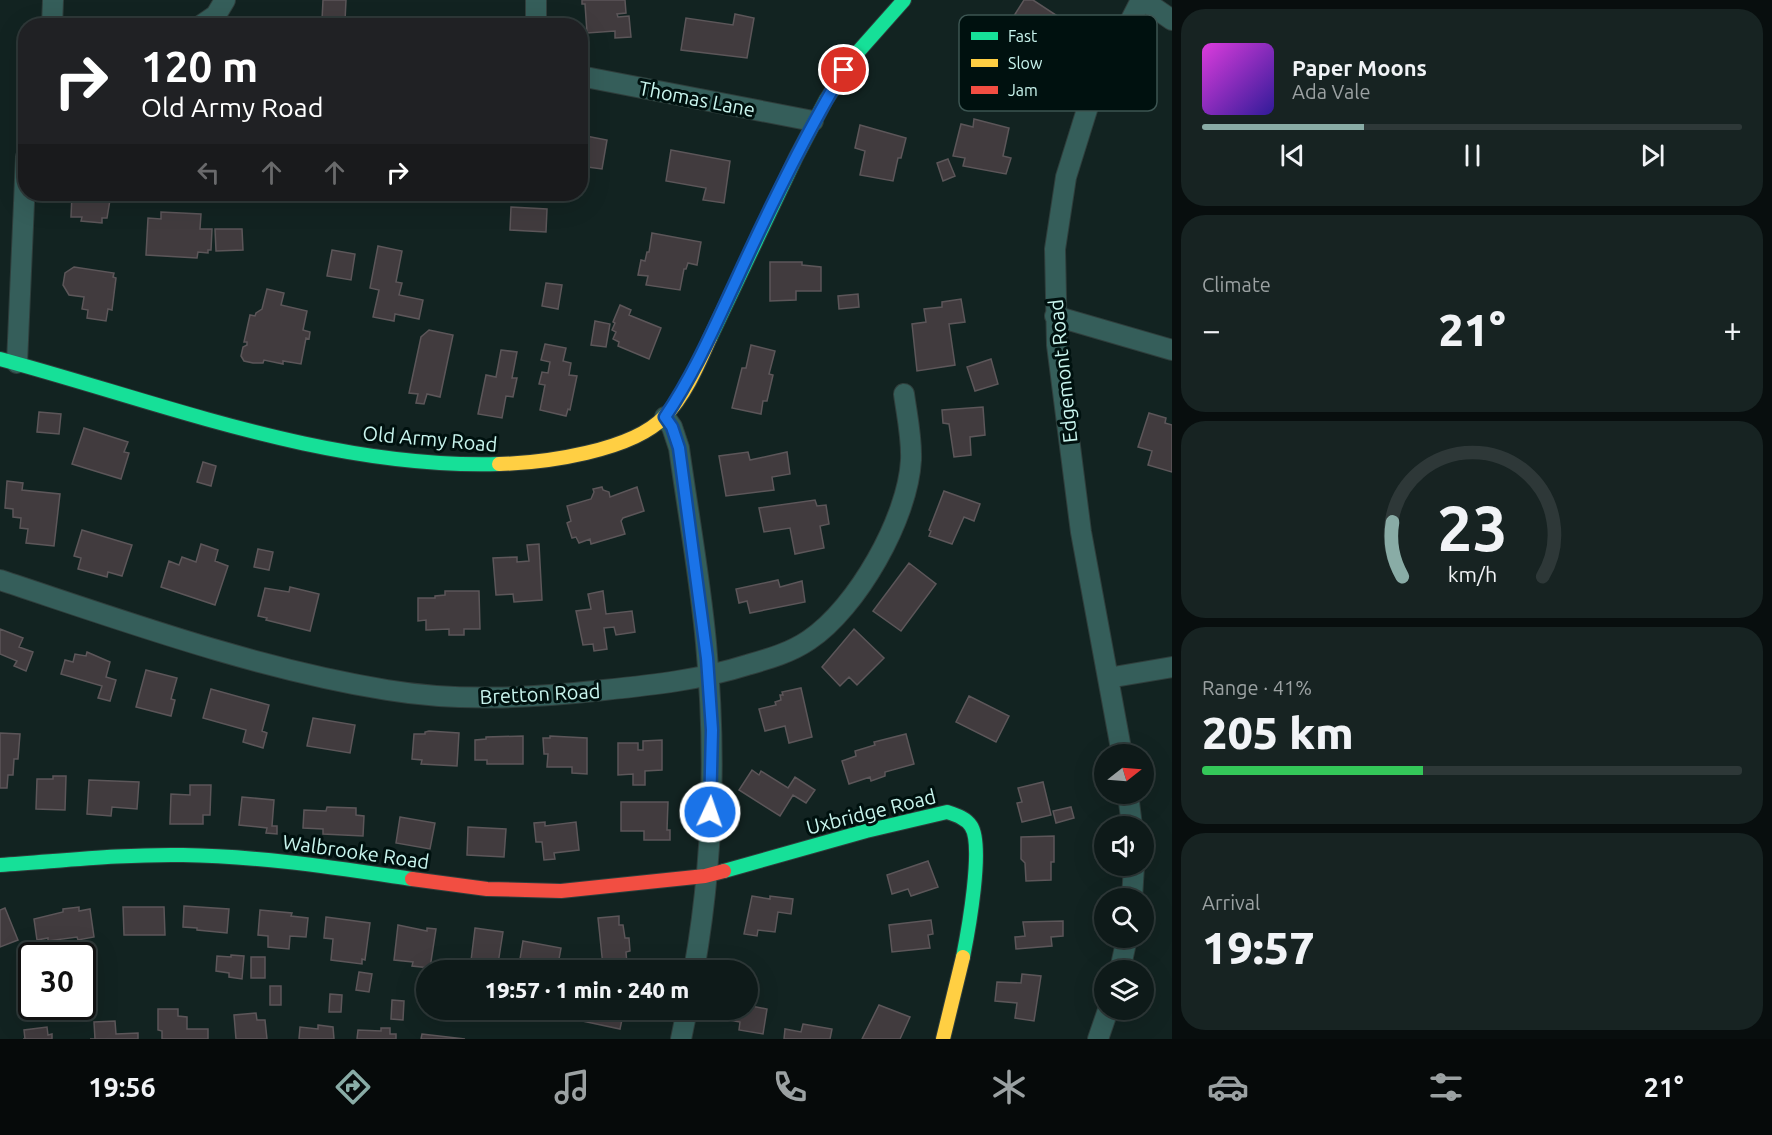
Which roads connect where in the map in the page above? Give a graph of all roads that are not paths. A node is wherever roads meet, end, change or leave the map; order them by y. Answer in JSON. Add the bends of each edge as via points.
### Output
{"nodes":[{"id":1,"x":53,"y":0,"type":"edge"},
{"id":2,"x":225,"y":0,"type":"edge"},
{"id":3,"x":536,"y":0,"type":"edge"},
{"id":4,"x":904,"y":0,"type":"edge"},
{"id":5,"x":1142,"y":0,"type":"edge"},
{"id":6,"x":1134,"y":15,"type":"edge"},
{"id":7,"x":52,"y":18,"type":"edge"},
{"id":8,"x":212,"y":18,"type":"edge"},
{"id":9,"x":536,"y":18,"type":"edge"},
{"id":10,"x":1172,"y":20,"type":"edge"},
{"id":11,"x":588,"y":78,"type":"edge"},
{"id":12,"x":1087,"y":111,"type":"edge"},
{"id":13,"x":813,"y":121,"type":"junction"},
{"id":14,"x":22,"y":201,"type":"edge"},
{"id":15,"x":1055,"y":316,"type":"junction"},
{"id":16,"x":1172,"y":350,"type":"edge"},
{"id":17,"x":9,"y":361,"type":"edge"},
{"id":18,"x":904,"y":394,"type":"dead end"},
{"id":19,"x":665,"y":417,"type":"junction"},
{"id":20,"x":0,"y":580,"type":"edge"},
{"id":21,"x":1172,"y":667,"type":"edge"},
{"id":22,"x":709,"y":676,"type":"junction"},
{"id":23,"x":1108,"y":678,"type":"junction"},
{"id":24,"x":1120,"y":744,"type":"edge"},
{"id":25,"x":0,"y":866,"type":"edge"},
{"id":26,"x":705,"y":876,"type":"junction"},
{"id":27,"x":695,"y":960,"type":"edge"},
{"id":28,"x":685,"y":1020,"type":"edge"},
{"id":29,"x":1105,"y":1020,"type":"edge"},
{"id":30,"x":681,"y":1039,"type":"edge"},
{"id":31,"x":943,"y":1039,"type":"edge"},
{"id":32,"x":1098,"y":1039,"type":"edge"}],
"edges":[{"from":1,"to":7,"type":"street"},
{"from":2,"to":8,"type":"street"},
{"from":3,"to":9,"type":"street"},
{"from":4,"to":13,"type":"street","name":"Old Army Road","via":[[844,70]]},
{"from":5,"to":6,"type":"street","name":"Edgemont Road"},
{"from":5,"to":10,"type":"street"},
{"from":11,"to":13,"type":"street","name":"Thomas Lane"},
{"from":12,"to":15,"type":"street","name":"Edgemont Road","via":[[1066,177],[1054,249]]},
{"from":13,"to":19,"type":"street","name":"Old Army Road","via":[[698,364]]},
{"from":14,"to":17,"type":"street"},
{"from":15,"to":16,"type":"street"},
{"from":15,"to":23,"type":"street","name":"Edgemont Road","via":[[1081,532]]},
{"from":17,"to":19,"type":"street","name":"Old Army Road","via":[[308,444],[425,462],[518,465],[570,457],[646,431]]},
{"from":18,"to":22,"type":"street","name":"Bretton Road","via":[[911,445],[905,498],[895,525],[856,590],[838,614],[808,641],[773,657]]},
{"from":19,"to":22,"type":"street","via":[[679,448]]},
{"from":20,"to":22,"type":"street","name":"Bretton Road","via":[[219,651],[389,691],[523,698]]},
{"from":21,"to":23,"type":"street"},
{"from":22,"to":26,"type":"street","via":[[712,730]]},
{"from":23,"to":24,"type":"street","name":"Edgemont Road"},
{"from":25,"to":26,"type":"street","name":"Walbrooke Road","via":[[129,855],[186,855],[284,861],[447,885],[524,891],[561,891]]},
{"from":26,"to":27,"type":"street"},
{"from":26,"to":31,"type":"street","name":"Uxbridge Road","via":[[937,813],[959,815],[968,821],[975,835],[973,894],[962,969]]},
{"from":28,"to":30,"type":"street"},
{"from":29,"to":32,"type":"street"}]}
